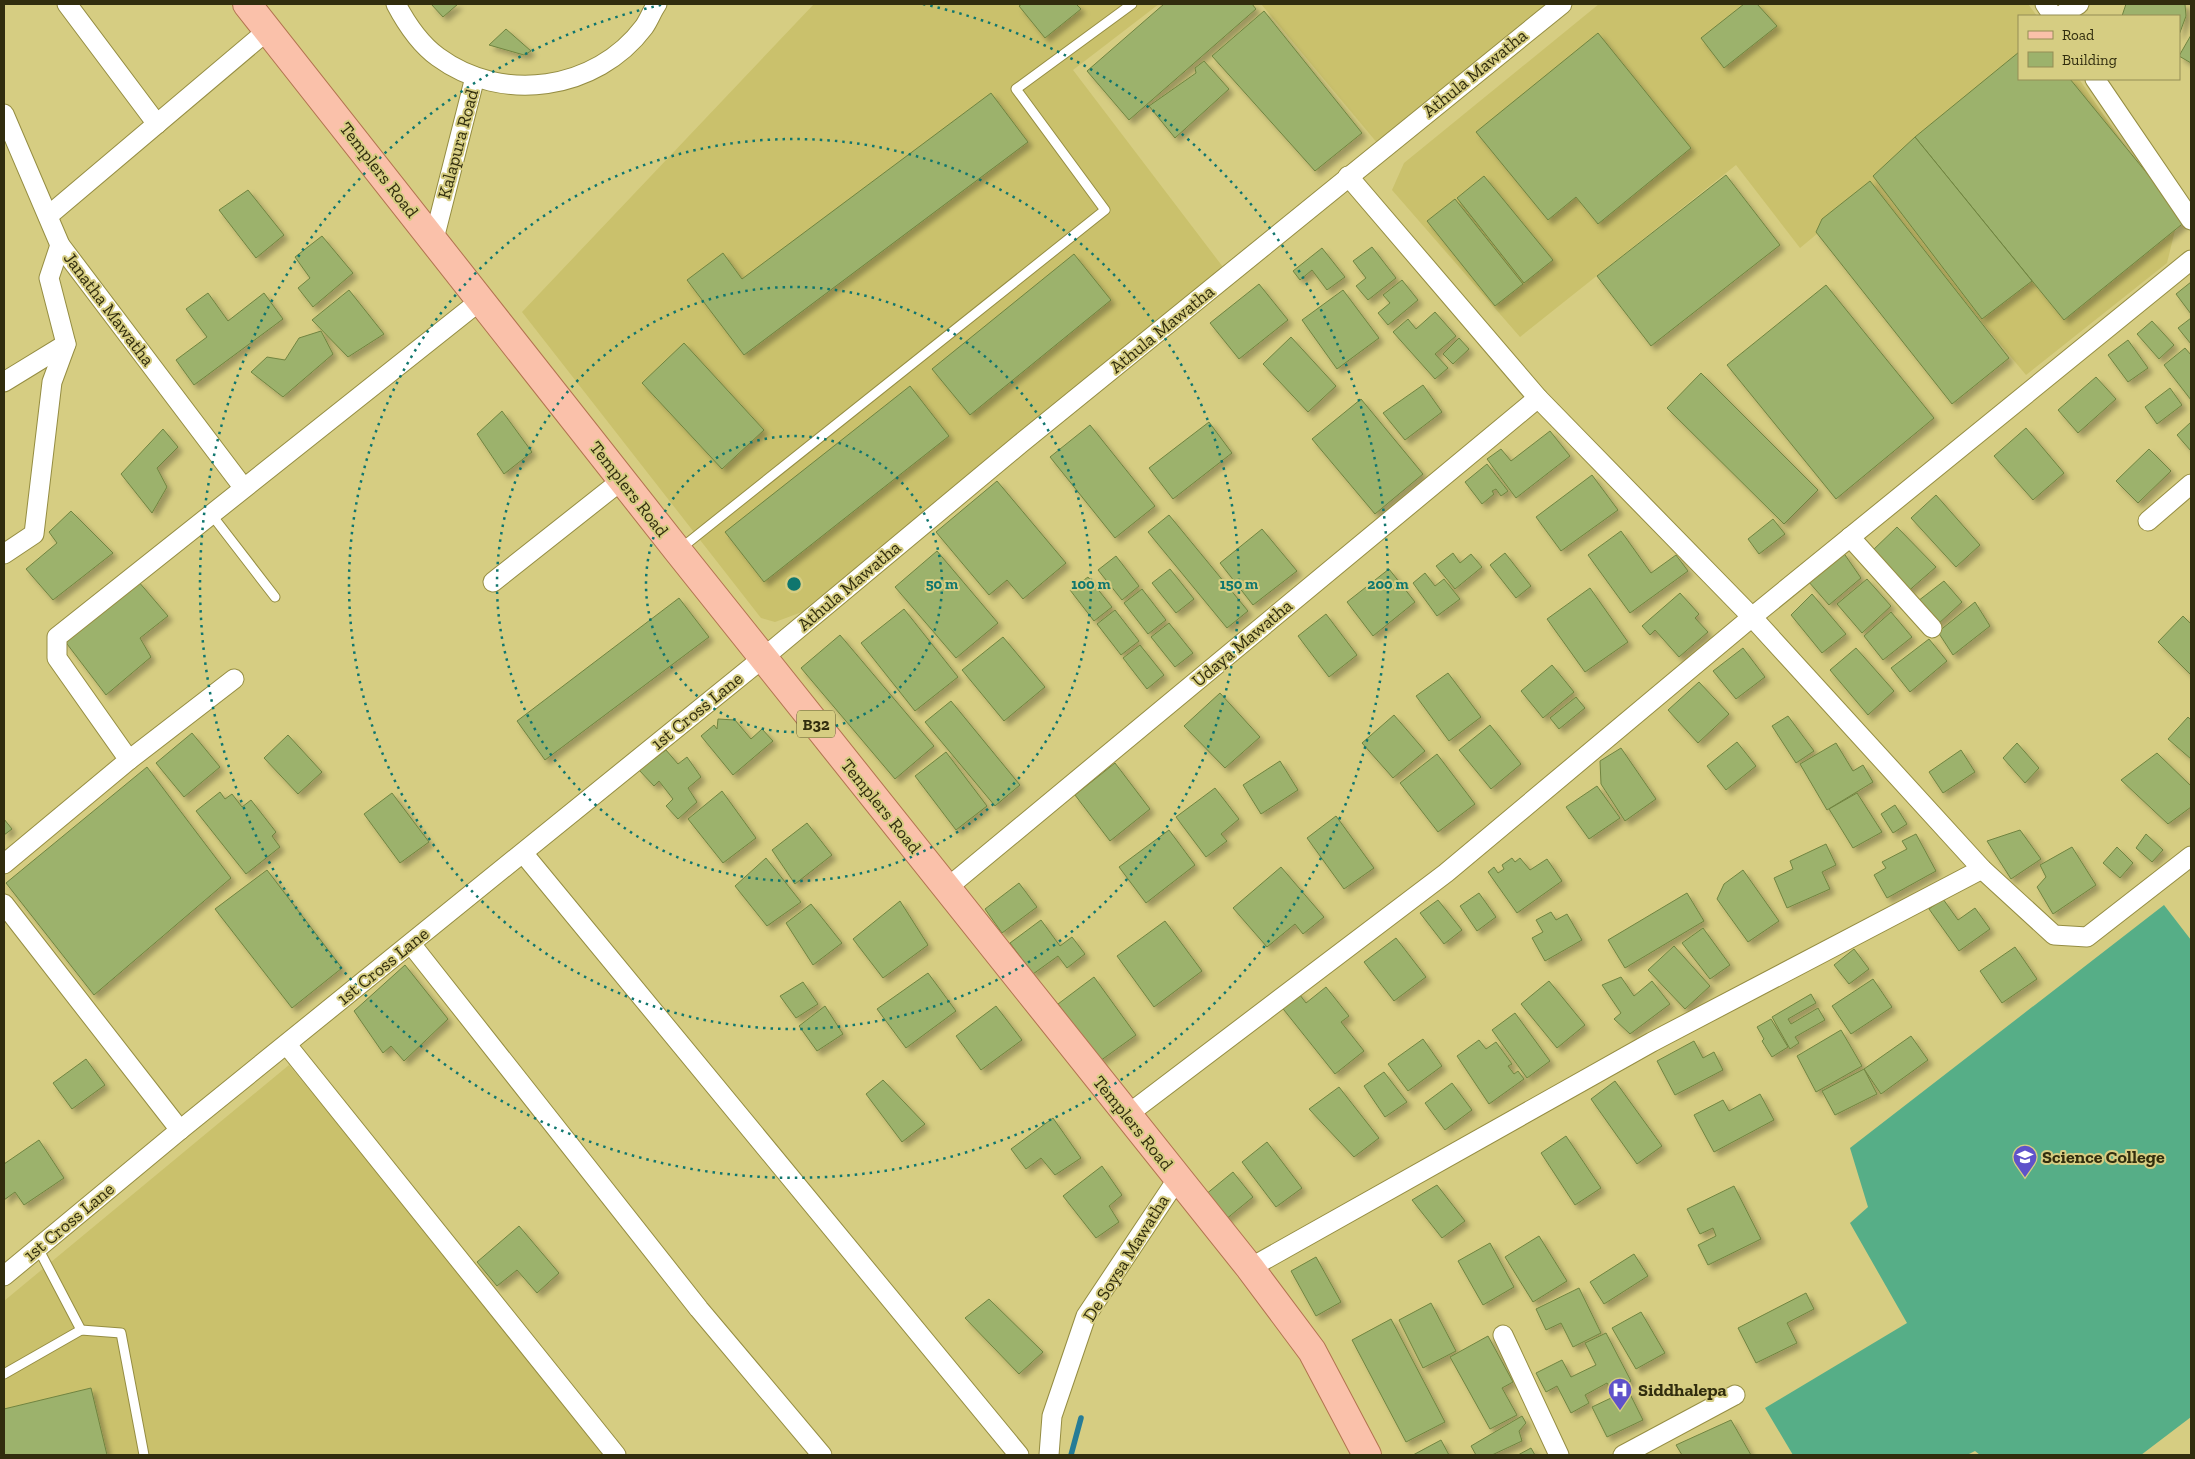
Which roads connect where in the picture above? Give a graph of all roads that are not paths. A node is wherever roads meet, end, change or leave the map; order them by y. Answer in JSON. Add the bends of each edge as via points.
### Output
{"nodes":[{"id":1,"x":67,"y":4,"type":"edge"},
{"id":2,"x":247,"y":4,"type":"edge"},
{"id":3,"x":396,"y":4,"type":"edge"},
{"id":4,"x":656,"y":4,"type":"edge"},
{"id":5,"x":1132,"y":4,"type":"edge"},
{"id":6,"x":1562,"y":4,"type":"edge"},
{"id":7,"x":2045,"y":4,"type":"edge"},
{"id":8,"x":2079,"y":4,"type":"edge"},
{"id":9,"x":2052,"y":15,"type":"edge"},
{"id":10,"x":2062,"y":15,"type":"edge"},
{"id":11,"x":268,"y":30,"type":"junction"},
{"id":12,"x":475,"y":77,"type":"junction"},
{"id":13,"x":2096,"y":80,"type":"edge"},
{"id":14,"x":4,"y":114,"type":"edge"},
{"id":15,"x":157,"y":124,"type":"junction"},
{"id":16,"x":1348,"y":176,"type":"junction"},
{"id":17,"x":2190,"y":215,"type":"edge"},
{"id":18,"x":48,"y":216,"type":"junction"},
{"id":19,"x":434,"y":239,"type":"junction"},
{"id":20,"x":60,"y":245,"type":"junction"},
{"id":21,"x":2191,"y":260,"type":"edge"},
{"id":22,"x":481,"y":300,"type":"junction"},
{"id":23,"x":66,"y":344,"type":"junction"},
{"id":24,"x":4,"y":382,"type":"edge"},
{"id":25,"x":1538,"y":398,"type":"junction"},
{"id":26,"x":622,"y":480,"type":"junction"},
{"id":27,"x":2191,"y":484,"type":"edge"},
{"id":28,"x":244,"y":487,"type":"junction"},
{"id":29,"x":210,"y":512,"type":"junction"},
{"id":30,"x":2148,"y":521,"type":"dead end"},
{"id":31,"x":1850,"y":537,"type":"junction"},
{"id":32,"x":678,"y":551,"type":"junction"},
{"id":33,"x":4,"y":554,"type":"edge"},
{"id":34,"x":493,"y":582,"type":"dead end"},
{"id":35,"x":275,"y":597,"type":"dead end"},
{"id":36,"x":1752,"y":617,"type":"junction"},
{"id":37,"x":1932,"y":628,"type":"dead end"},
{"id":38,"x":763,"y":658,"type":"junction"},
{"id":39,"x":234,"y":679,"type":"dead end"},
{"id":40,"x":129,"y":760,"type":"junction"},
{"id":41,"x":523,"y":853,"type":"junction"},
{"id":42,"x":2191,"y":856,"type":"edge"},
{"id":43,"x":4,"y":864,"type":"edge"},
{"id":44,"x":1982,"y":869,"type":"junction"},
{"id":45,"x":947,"y":888,"type":"junction"},
{"id":46,"x":4,"y":904,"type":"edge"},
{"id":47,"x":411,"y":944,"type":"junction"},
{"id":48,"x":287,"y":1044,"type":"junction"},
{"id":49,"x":1128,"y":1115,"type":"junction"},
{"id":50,"x":180,"y":1130,"type":"junction"},
{"id":51,"x":1178,"y":1178,"type":"junction"},
{"id":52,"x":38,"y":1248,"type":"junction"},
{"id":53,"x":1250,"y":1268,"type":"junction"},
{"id":54,"x":4,"y":1276,"type":"edge"},
{"id":55,"x":81,"y":1330,"type":"junction"},
{"id":56,"x":1503,"y":1335,"type":"dead end"},
{"id":57,"x":4,"y":1374,"type":"edge"},
{"id":58,"x":1735,"y":1395,"type":"dead end"},
{"id":59,"x":1359,"y":1452,"type":"edge"},
{"id":60,"x":144,"y":1455,"type":"edge"},
{"id":61,"x":616,"y":1455,"type":"edge"},
{"id":62,"x":822,"y":1455,"type":"edge"},
{"id":63,"x":1019,"y":1455,"type":"edge"},
{"id":64,"x":1049,"y":1455,"type":"edge"},
{"id":65,"x":1559,"y":1455,"type":"edge"},
{"id":66,"x":1624,"y":1455,"type":"edge"}],
"edges":[{"from":1,"to":15,"type":"street"},
{"from":2,"to":11,"type":"main road","name":"Templers Road","number":"B32"},
{"from":3,"to":12,"type":"street","name":"Kalapura Road","via":[[408,26],[438,57]]},
{"from":4,"to":12,"type":"street","name":"Kalapura Road","via":[[644,27],[618,54],[586,74],[550,84],[512,86]]},
{"from":5,"to":32,"type":"lane","via":[[1016,89],[1105,210]]},
{"from":6,"to":16,"type":"street","name":"Athula Mawatha"},
{"from":7,"to":9,"type":"street"},
{"from":8,"to":10,"type":"street"},
{"from":11,"to":15,"type":"street"},
{"from":11,"to":19,"type":"main road","name":"Templers Road","number":"B32"},
{"from":12,"to":19,"type":"street","name":"Kalapura Road"},
{"from":13,"to":17,"type":"street"},
{"from":14,"to":18,"type":"street","name":"Janatha Mawatha"},
{"from":15,"to":18,"type":"street"},
{"from":16,"to":25,"type":"street"},
{"from":16,"to":38,"type":"street","name":"Athula Mawatha"},
{"from":18,"to":20,"type":"street","name":"Janatha Mawatha"},
{"from":19,"to":22,"type":"main road","name":"Templers Road","number":"B32"},
{"from":20,"to":23,"type":"street","via":[[50,278]]},
{"from":20,"to":28,"type":"street","name":"Janatha Mawatha"},
{"from":21,"to":31,"type":"street"},
{"from":22,"to":26,"type":"main road","name":"Templers Road","number":"B32"},
{"from":22,"to":28,"type":"street"},
{"from":23,"to":24,"type":"street"},
{"from":23,"to":33,"type":"street","via":[[52,382],[34,534]]},
{"from":25,"to":36,"type":"street"},
{"from":25,"to":45,"type":"street","name":"Udaya Mawatha"},
{"from":26,"to":32,"type":"main road","name":"Templers Road","number":"B32"},
{"from":26,"to":34,"type":"street"},
{"from":27,"to":30,"type":"street"},
{"from":28,"to":29,"type":"street"},
{"from":29,"to":35,"type":"lane"},
{"from":29,"to":40,"type":"street","via":[[57,636],[57,658]]},
{"from":31,"to":36,"type":"street"},
{"from":31,"to":37,"type":"street"},
{"from":32,"to":38,"type":"main road","name":"Templers Road","number":"B32"},
{"from":36,"to":44,"type":"street"},
{"from":36,"to":49,"type":"street","via":[[1446,874]]},
{"from":38,"to":41,"type":"street","name":"1st Cross Lane"},
{"from":38,"to":45,"type":"main road","name":"Templers Road","number":"B32"},
{"from":39,"to":40,"type":"street"},
{"from":40,"to":43,"type":"street"},
{"from":41,"to":47,"type":"street","name":"1st Cross Lane"},
{"from":41,"to":63,"type":"street"},
{"from":42,"to":44,"type":"street","via":[[2087,937],[2054,935]]},
{"from":44,"to":53,"type":"street","via":[[1652,1042]]},
{"from":45,"to":49,"type":"main road","name":"Templers Road","number":"B32"},
{"from":46,"to":50,"type":"street"},
{"from":47,"to":48,"type":"street","name":"1st Cross Lane"},
{"from":47,"to":62,"type":"street","via":[[699,1309]]},
{"from":48,"to":50,"type":"street","name":"1st Cross Lane"},
{"from":48,"to":61,"type":"street"},
{"from":49,"to":51,"type":"main road","name":"Templers Road","number":"B32"},
{"from":50,"to":52,"type":"street","name":"1st Cross Lane"},
{"from":51,"to":53,"type":"main road","name":"Templers Road","number":"B32"},
{"from":51,"to":64,"type":"street","name":"De Soysa Mawatha","via":[[1086,1316],[1052,1416]]},
{"from":52,"to":54,"type":"street","name":"1st Cross Lane"},
{"from":52,"to":55,"type":"lane"},
{"from":53,"to":59,"type":"main road","name":"Templers Road","number":"B32","via":[[1312,1351]]},
{"from":55,"to":57,"type":"lane"},
{"from":55,"to":60,"type":"lane","via":[[121,1334]]},
{"from":56,"to":65,"type":"street"},
{"from":58,"to":66,"type":"street"}]}
